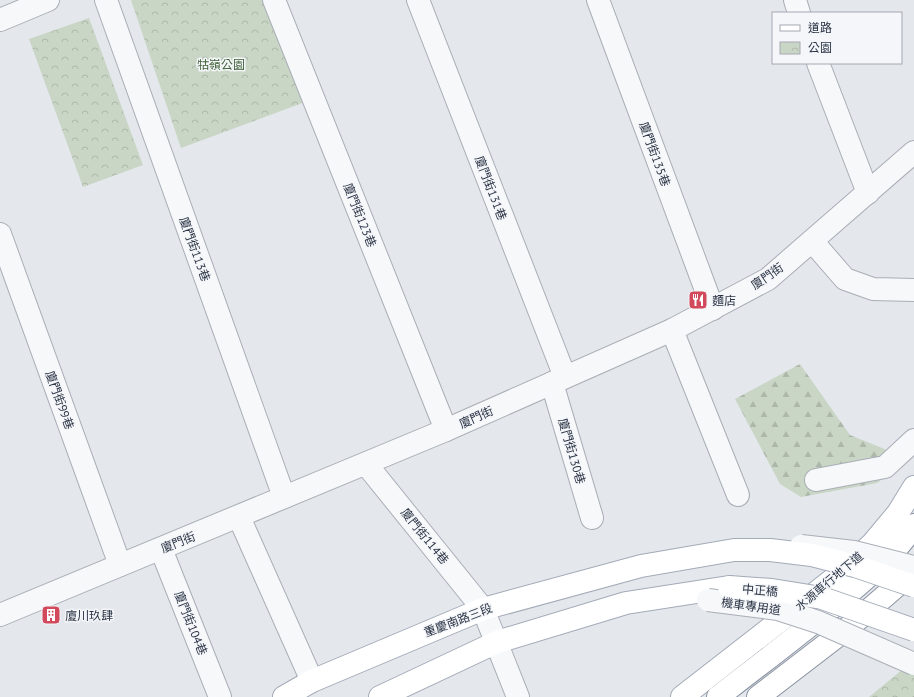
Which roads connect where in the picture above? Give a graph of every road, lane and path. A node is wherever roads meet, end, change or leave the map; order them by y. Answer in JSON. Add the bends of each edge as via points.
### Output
{"nodes":[{"id":1,"x":48,"y":0,"type":"edge"},
{"id":2,"x":106,"y":0,"type":"edge"},
{"id":3,"x":274,"y":0,"type":"edge"},
{"id":4,"x":418,"y":0,"type":"edge"},
{"id":5,"x":598,"y":0,"type":"edge"},
{"id":6,"x":795,"y":0,"type":"edge"},
{"id":7,"x":800,"y":12,"type":"edge"},
{"id":8,"x":0,"y":20,"type":"edge"},
{"id":9,"x":818,"y":64,"type":"edge"},
{"id":10,"x":914,"y":152,"type":"edge"},
{"id":11,"x":868,"y":193,"type":"junction"},
{"id":12,"x":0,"y":234,"type":"edge"},
{"id":13,"x":812,"y":241,"type":"junction"},
{"id":14,"x":914,"y":290,"type":"edge"},
{"id":15,"x":712,"y":309,"type":"junction"},
{"id":16,"x":672,"y":330,"type":"junction"},
{"id":17,"x":559,"y":380,"type":"junction"},
{"id":18,"x":446,"y":430,"type":"junction"},
{"id":19,"x":914,"y":440,"type":"edge"},
{"id":20,"x":366,"y":464,"type":"junction"},
{"id":21,"x":816,"y":480,"type":"dead end"},
{"id":22,"x":914,"y":487,"type":"edge"},
{"id":23,"x":738,"y":495,"type":"dead end"},
{"id":24,"x":284,"y":497,"type":"junction"},
{"id":25,"x":239,"y":517,"type":"junction"},
{"id":26,"x":592,"y":518,"type":"dead end"},
{"id":27,"x":914,"y":525,"type":"edge"},
{"id":28,"x":772,"y":547,"type":"junction"},
{"id":29,"x":161,"y":549,"type":"junction"},
{"id":30,"x":120,"y":565,"type":"junction"},
{"id":31,"x":914,"y":567,"type":"edge"},
{"id":32,"x":914,"y":571,"type":"edge"},
{"id":33,"x":914,"y":586,"type":"edge"},
{"id":34,"x":626,"y":603,"type":"junction"},
{"id":35,"x":483,"y":609,"type":"junction"},
{"id":36,"x":0,"y":615,"type":"edge"},
{"id":37,"x":914,"y":630,"type":"edge"},
{"id":38,"x":497,"y":642,"type":"junction"},
{"id":39,"x":914,"y":664,"type":"edge"},
{"id":40,"x":312,"y":681,"type":"junction"},
{"id":41,"x":220,"y":697,"type":"edge"},
{"id":42,"x":284,"y":697,"type":"edge"},
{"id":43,"x":380,"y":697,"type":"edge"},
{"id":44,"x":518,"y":697,"type":"edge"},
{"id":45,"x":682,"y":697,"type":"edge"},
{"id":46,"x":718,"y":697,"type":"edge"},
{"id":47,"x":758,"y":697,"type":"edge"}],
"edges":[{"from":1,"to":8,"type":"street"},
{"from":2,"to":24,"type":"street","name":"廈門街113巷"},
{"from":3,"to":18,"type":"street","name":"廈門街123巷"},
{"from":4,"to":17,"type":"street","name":"廈門街131巷"},
{"from":5,"to":15,"type":"street","name":"廈門街135巷"},
{"from":6,"to":7,"type":"street"},
{"from":9,"to":11,"type":"street"},
{"from":10,"to":11,"type":"street","name":"廈門街"},
{"from":11,"to":13,"type":"street","name":"廈門街"},
{"from":12,"to":30,"type":"street","name":"廈門街99巷"},
{"from":13,"to":14,"type":"street","via":[[845,279],[873,289]]},
{"from":13,"to":15,"type":"street","name":"廈門街","via":[[768,278]]},
{"from":15,"to":16,"type":"street","name":"廈門街"},
{"from":16,"to":17,"type":"street","name":"廈門街"},
{"from":16,"to":23,"type":"street"},
{"from":17,"to":18,"type":"street","name":"廈門街"},
{"from":17,"to":26,"type":"street","name":"廈門街130巷"},
{"from":18,"to":20,"type":"street","name":"廈門街"},
{"from":19,"to":21,"type":"street","via":[[885,467]]},
{"from":20,"to":24,"type":"street","name":"廈門街"},
{"from":20,"to":35,"type":"street","name":"廈門街114巷"},
{"from":22,"to":45,"type":"main road","name":"水源車行地下道","via":[[898,513],[873,543],[840,574]]},
{"from":24,"to":25,"type":"street","name":"廈門街"},
{"from":25,"to":29,"type":"street","name":"廈門街"},
{"from":25,"to":40,"type":"street"},
{"from":27,"to":46,"type":"main road","name":"水源車行地下道","via":[[879,568]]},
{"from":28,"to":31,"type":"street","bridge":true,"via":[[819,547],[854,552]]},
{"from":28,"to":33,"type":"main road","bridge":true,"via":[[848,564]]},
{"from":28,"to":35,"type":"main road","name":"重慶南路三段","via":[[734,550],[641,566]]},
{"from":29,"to":30,"type":"street","name":"廈門街"},
{"from":29,"to":41,"type":"street","name":"廈門街104巷"},
{"from":30,"to":36,"type":"street","name":"廈門街"},
{"from":32,"to":47,"type":"main road","via":[[849,627]]},
{"from":34,"to":37,"type":"main road","name":"中正橋","bridge":true,"via":[[729,587],[772,590],[822,598]]},
{"from":34,"to":38,"type":"main road"},
{"from":34,"to":39,"type":"street","name":"機車專用道","bridge":true,"via":[[708,600],[778,609],[818,622]]},
{"from":35,"to":38,"type":"street","name":"廈門街114巷"},
{"from":35,"to":40,"type":"main road","name":"重慶南路三段"},
{"from":38,"to":43,"type":"main road"},
{"from":38,"to":44,"type":"street","name":"廈門街114巷"},
{"from":40,"to":42,"type":"main road","name":"重慶南路三段"}]}
